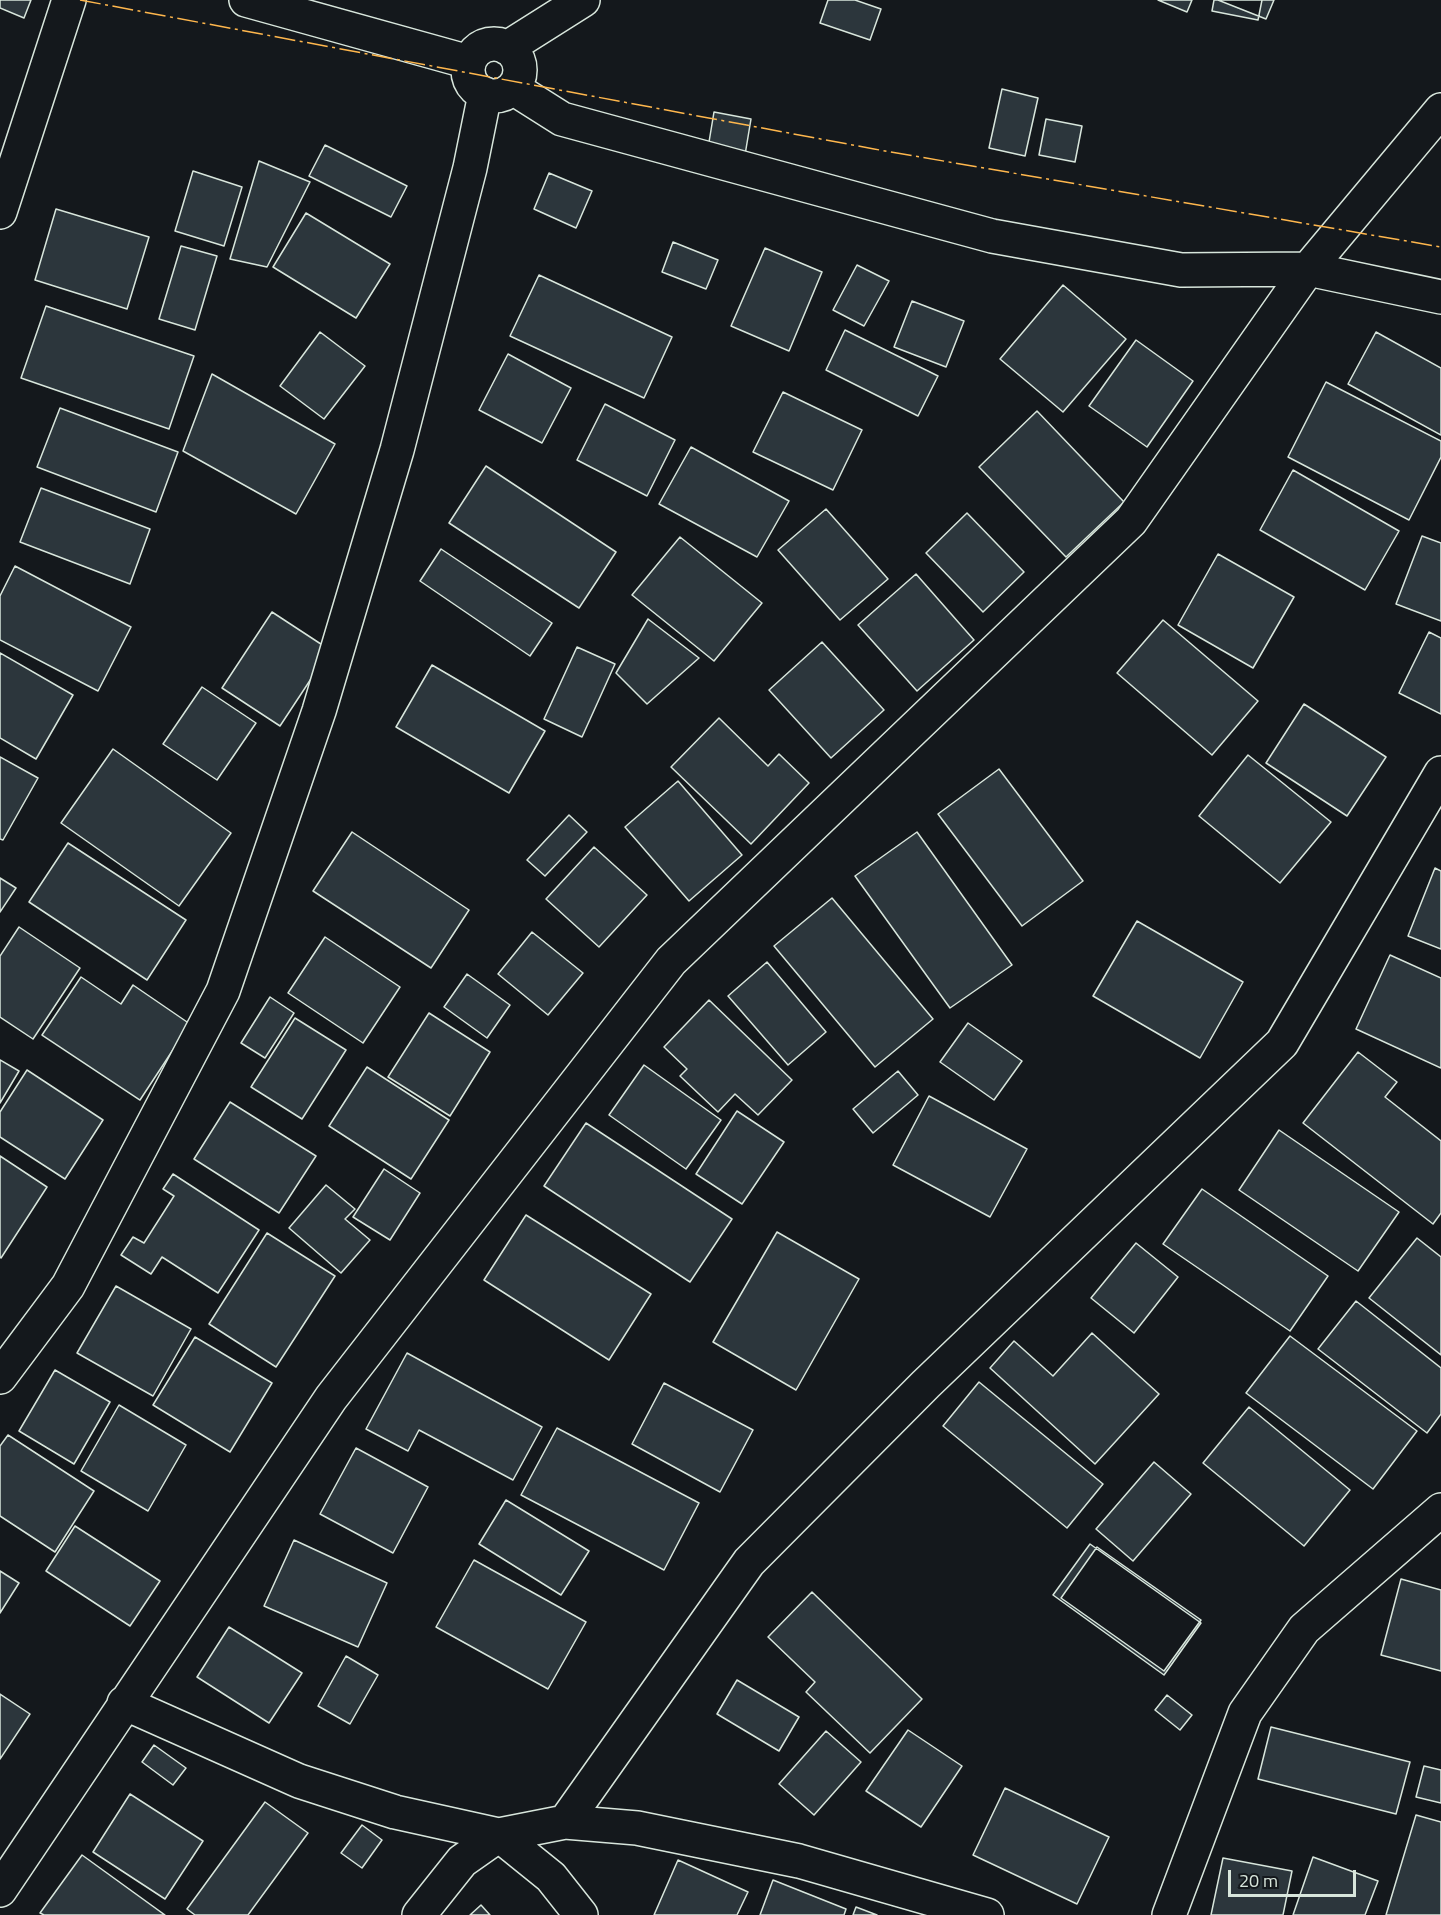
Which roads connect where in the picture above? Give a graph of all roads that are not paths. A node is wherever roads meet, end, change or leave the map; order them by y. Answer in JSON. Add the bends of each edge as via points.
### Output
{"nodes":[{"id":1,"x":69,"y":0,"type":"edge"},
{"id":2,"x":246,"y":0,"type":"edge"},
{"id":3,"x":583,"y":0,"type":"edge"},
{"id":4,"x":507,"y":48,"type":"junction"},
{"id":5,"x":469,"y":62,"type":"junction"},
{"id":6,"x":499,"y":91,"type":"junction"},
{"id":7,"x":1441,"y":110,"type":"edge"},
{"id":8,"x":0,"y":212,"type":"edge"},
{"id":9,"x":1308,"y":269,"type":"junction"},
{"id":10,"x":1441,"y":297,"type":"edge"},
{"id":11,"x":1441,"y":773,"type":"edge"},
{"id":12,"x":0,"y":1377,"type":"edge"},
{"id":13,"x":1441,"y":1510,"type":"edge"},
{"id":14,"x":124,"y":1703,"type":"junction"},
{"id":15,"x":565,"y":1822,"type":"junction"},
{"id":16,"x":499,"y":1834,"type":"junction"},
{"id":17,"x":0,"y":1890,"type":"edge"},
{"id":18,"x":419,"y":1915,"type":"edge"},
{"id":19,"x":580,"y":1915,"type":"edge"},
{"id":20,"x":987,"y":1915,"type":"edge"},
{"id":21,"x":1169,"y":1915,"type":"edge"}],
"edges":[{"from":1,"to":8,"type":"street"},
{"from":2,"to":5,"type":"street"},
{"from":3,"to":4,"type":"street"},
{"from":4,"to":5,"type":"street","via":[[484,46]]},
{"from":4,"to":6,"type":"street","via":[[517,59],[517,81]]},
{"from":5,"to":6,"type":"street","via":[[469,78],[478,90]]},
{"from":6,"to":9,"type":"street","via":[[562,119],[992,236],[1181,270]]},
{"from":6,"to":12,"type":"street","via":[[471,168],[397,450],[319,711],[223,991],[68,1286]]},
{"from":7,"to":9,"type":"street"},
{"from":9,"to":10,"type":"street"},
{"from":9,"to":14,"type":"street","via":[[1131,521],[671,961],[331,1398]]},
{"from":11,"to":15,"type":"street","via":[[1282,1043],[926,1383],[749,1562]]},
{"from":13,"to":21,"type":"street","via":[[1304,1629],[1245,1713]]},
{"from":14,"to":16,"type":"street","via":[[298,1781],[395,1812]]},
{"from":14,"to":17,"type":"street"},
{"from":15,"to":16,"type":"street"},
{"from":15,"to":20,"type":"street","via":[[637,1828],[798,1861]]},
{"from":16,"to":18,"type":"street","via":[[462,1861]]},
{"from":16,"to":19,"type":"street","via":[[551,1877]]}]}
